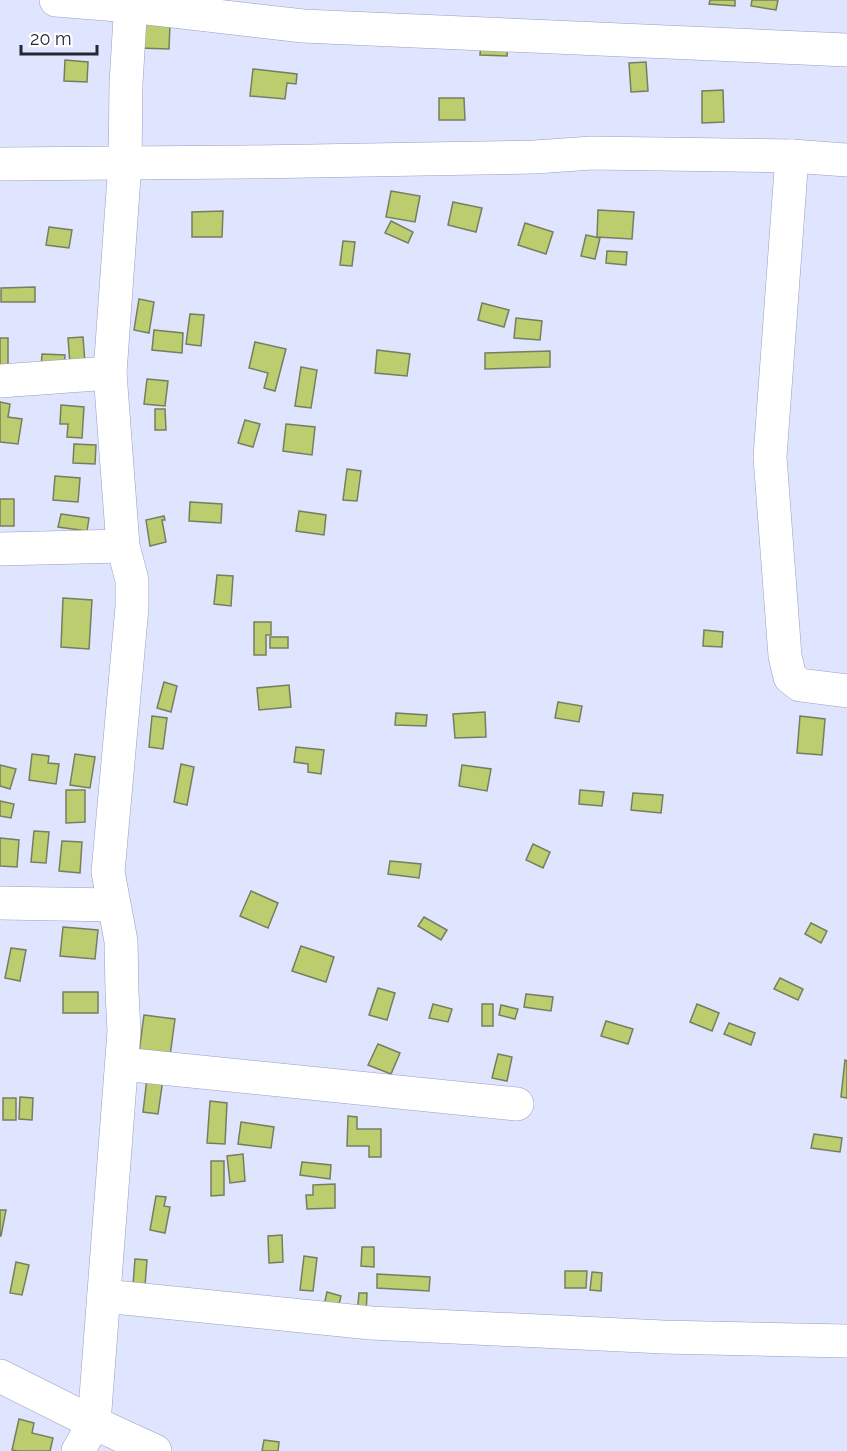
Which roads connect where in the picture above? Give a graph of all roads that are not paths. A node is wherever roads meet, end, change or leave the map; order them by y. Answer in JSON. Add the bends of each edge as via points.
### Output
{"nodes":[{"id":1,"x":56,"y":0,"type":"edge"},
{"id":2,"x":130,"y":3,"type":"edge"},
{"id":3,"x":847,"y":50,"type":"edge"},
{"id":4,"x":792,"y":156,"type":"junction"},
{"id":5,"x":847,"y":160,"type":"edge"},
{"id":6,"x":125,"y":163,"type":"junction"},
{"id":7,"x":0,"y":164,"type":"edge"},
{"id":8,"x":110,"y":374,"type":"junction"},
{"id":9,"x":0,"y":381,"type":"edge"},
{"id":10,"x":123,"y":546,"type":"junction"},
{"id":11,"x":0,"y":549,"type":"edge"},
{"id":12,"x":847,"y":691,"type":"edge"},
{"id":13,"x":0,"y":903,"type":"edge"},
{"id":14,"x":113,"y":905,"type":"junction"},
{"id":15,"x":122,"y":1064,"type":"junction"},
{"id":16,"x":518,"y":1104,"type":"dead end"},
{"id":17,"x":104,"y":1296,"type":"junction"},
{"id":18,"x":847,"y":1341,"type":"edge"},
{"id":19,"x":0,"y":1376,"type":"edge"},
{"id":20,"x":94,"y":1423,"type":"junction"},
{"id":21,"x":78,"y":1451,"type":"edge"},
{"id":22,"x":155,"y":1451,"type":"edge"}],
"edges":[{"from":1,"to":2,"type":"street"},
{"from":2,"to":3,"type":"street","via":[[303,26]]},
{"from":2,"to":6,"type":"street"},
{"from":4,"to":5,"type":"street"},
{"from":4,"to":6,"type":"street","via":[[592,153],[523,158]]},
{"from":4,"to":12,"type":"street","via":[[770,457],[785,656],[790,677],[800,685]]},
{"from":6,"to":7,"type":"street"},
{"from":6,"to":8,"type":"street"},
{"from":8,"to":9,"type":"street"},
{"from":8,"to":10,"type":"street"},
{"from":10,"to":11,"type":"street"},
{"from":10,"to":14,"type":"street","via":[[132,580],[132,607],[108,873]]},
{"from":13,"to":14,"type":"street"},
{"from":14,"to":15,"type":"street","via":[[121,941]]},
{"from":15,"to":16,"type":"street"},
{"from":15,"to":17,"type":"street"},
{"from":17,"to":18,"type":"street","via":[[371,1323]]},
{"from":17,"to":20,"type":"street"},
{"from":19,"to":20,"type":"street"},
{"from":20,"to":21,"type":"street"},
{"from":20,"to":22,"type":"street"}]}
